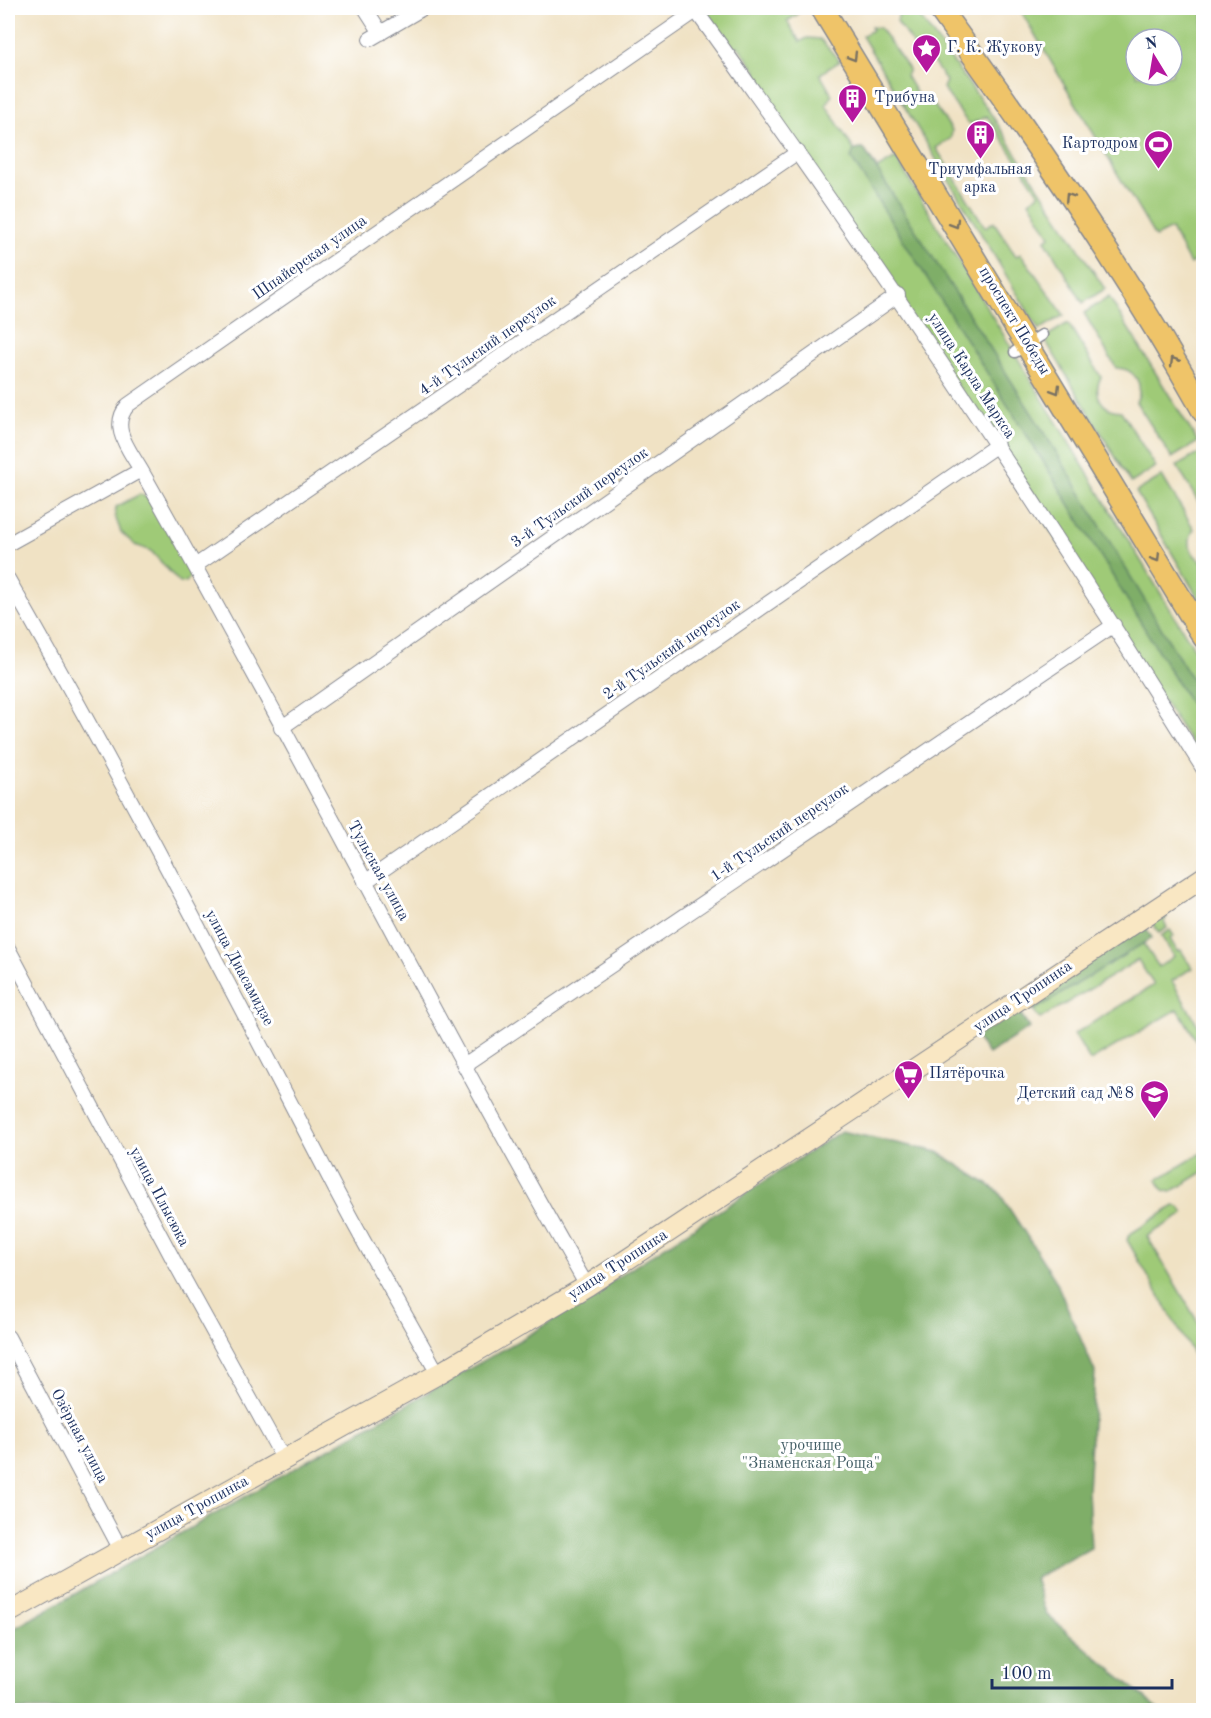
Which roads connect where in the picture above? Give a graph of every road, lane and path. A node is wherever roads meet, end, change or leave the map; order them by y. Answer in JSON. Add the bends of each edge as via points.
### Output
{"nodes":[{"id":1,"x":365,"y":8,"type":"edge"},
{"id":2,"x":423,"y":8,"type":"edge"},
{"id":3,"x":822,"y":8,"type":"edge"},
{"id":4,"x":939,"y":8,"type":"edge"},
{"id":5,"x":696,"y":11,"type":"joint"},
{"id":6,"x":798,"y":152,"type":"junction"},
{"id":7,"x":898,"y":295,"type":"junction"},
{"id":8,"x":1203,"y":412,"type":"edge"},
{"id":9,"x":997,"y":446,"type":"junction"},
{"id":10,"x":141,"y":470,"type":"junction"},
{"id":11,"x":8,"y":543,"type":"edge"},
{"id":12,"x":195,"y":566,"type":"junction"},
{"id":13,"x":8,"y":579,"type":"edge"},
{"id":14,"x":1114,"y":625,"type":"junction"},
{"id":15,"x":1203,"y":637,"type":"edge"},
{"id":16,"x":281,"y":728,"type":"junction"},
{"id":17,"x":1203,"y":770,"type":"edge"},
{"id":18,"x":1203,"y":877,"type":"edge"},
{"id":19,"x":366,"y":882,"type":"junction"},
{"id":20,"x":8,"y":948,"type":"edge"},
{"id":21,"x":464,"y":1065,"type":"junction"},
{"id":22,"x":587,"y":1286,"type":"junction"},
{"id":23,"x":8,"y":1337,"type":"edge"},
{"id":24,"x":438,"y":1374,"type":"junction"},
{"id":25,"x":284,"y":1460,"type":"junction"},
{"id":26,"x":121,"y":1550,"type":"junction"},
{"id":27,"x":8,"y":1613,"type":"edge"}],
"edges":[{"from":1,"to":2,"type":"street","via":[[375,36]]},
{"from":3,"to":15,"type":"main road","name":"проспект Победы","one_way":true},
{"from":8,"to":4,"type":"main road","one_way":true,"via":[[1122,277],[1000,92]]},
{"from":5,"to":6,"type":"street","name":"улица Карла Маркса"},
{"from":5,"to":10,"type":"street","name":"Шпайерская улица","via":[[128,405],[118,423]]},
{"from":6,"to":7,"type":"street","name":"улица Карла Маркса"},
{"from":6,"to":12,"type":"street","name":"4-й Тульский переулок"},
{"from":7,"to":9,"type":"street","name":"улица Карла Маркса"},
{"from":7,"to":16,"type":"street","name":"3-й Тульский переулок"},
{"from":9,"to":14,"type":"street","name":"улица Карла Маркса"},
{"from":9,"to":19,"type":"street","name":"2-й Тульский переулок"},
{"from":10,"to":11,"type":"street"},
{"from":10,"to":12,"type":"street","name":"Тульская улица"},
{"from":12,"to":16,"type":"street","name":"Тульская улица"},
{"from":13,"to":24,"type":"street","name":"улица Диасамидзе","via":[[88,720],[329,1178]]},
{"from":14,"to":17,"type":"street","name":"улица Карла Маркса"},
{"from":14,"to":21,"type":"street","name":"1-й Тульский переулок"},
{"from":16,"to":19,"type":"street","name":"Тульская улица"},
{"from":18,"to":22,"type":"main road","name":"улица Тропинка"},
{"from":19,"to":21,"type":"street","name":"Тульская улица"},
{"from":20,"to":25,"type":"street","name":"улица Плысюка"},
{"from":21,"to":22,"type":"street","name":"Тульская улица"},
{"from":22,"to":24,"type":"main road","name":"улица Тропинка"},
{"from":23,"to":26,"type":"street","name":"Озёрная улица"},
{"from":24,"to":25,"type":"main road","name":"улица Тропинка"},
{"from":25,"to":26,"type":"main road","name":"улица Тропинка"},
{"from":26,"to":27,"type":"main road","name":"улица Тропинка"}]}
